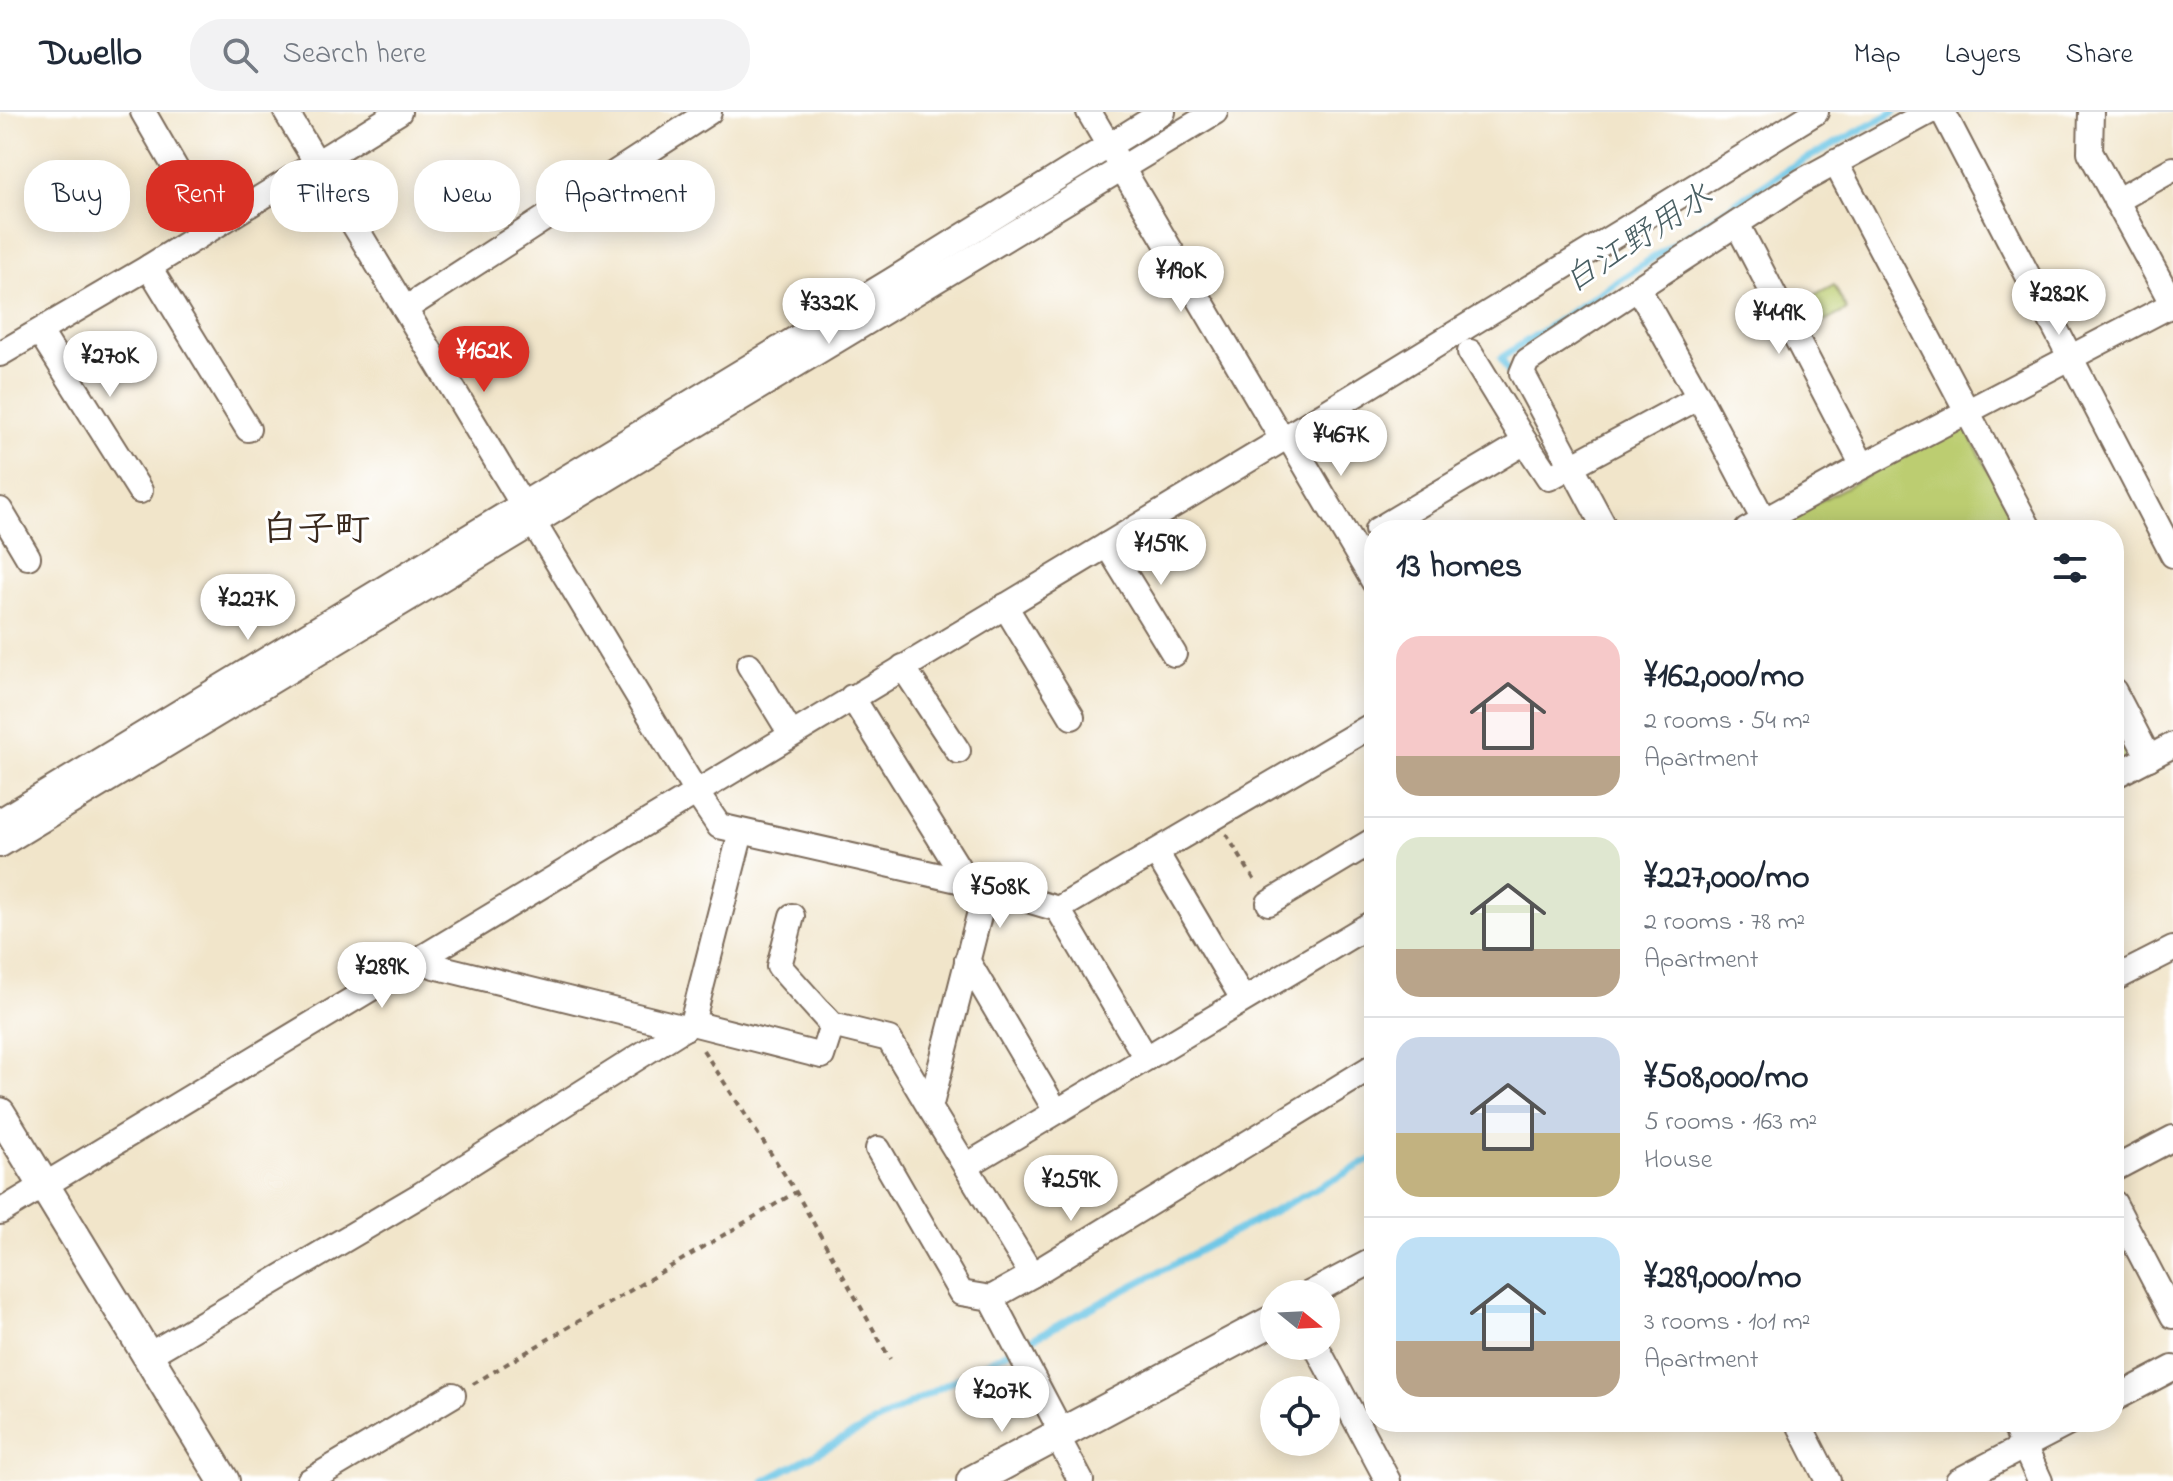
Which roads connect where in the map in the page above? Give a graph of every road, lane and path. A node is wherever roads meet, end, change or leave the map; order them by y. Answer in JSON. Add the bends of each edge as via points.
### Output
{"nodes":[{"id":1,"x":143,"y":112,"type":"edge"},
{"id":2,"x":286,"y":112,"type":"edge"},
{"id":3,"x":399,"y":112,"type":"edge"},
{"id":4,"x":709,"y":112,"type":"edge"},
{"id":5,"x":1089,"y":112,"type":"edge"},
{"id":6,"x":1163,"y":112,"type":"edge"},
{"id":7,"x":1215,"y":112,"type":"edge"},
{"id":8,"x":1816,"y":112,"type":"edge"},
{"id":9,"x":1929,"y":112,"type":"edge"},
{"id":10,"x":1943,"y":112,"type":"edge"},
{"id":11,"x":2091,"y":112,"type":"edge"},
{"id":12,"x":1116,"y":156,"type":"junction"},
{"id":13,"x":171,"y":160,"type":"edge"},
{"id":14,"x":316,"y":160,"type":"edge"},
{"id":15,"x":320,"y":160,"type":"edge"},
{"id":16,"x":1835,"y":162,"type":"junction"},
{"id":17,"x":2173,"y":169,"type":"edge"},
{"id":18,"x":2116,"y":201,"type":"junction"},
{"id":19,"x":1737,"y":224,"type":"junction"},
{"id":20,"x":204,"y":232,"type":"edge"},
{"id":21,"x":359,"y":232,"type":"edge"},
{"id":22,"x":149,"y":267,"type":"junction"},
{"id":23,"x":1638,"y":288,"type":"junction"},
{"id":24,"x":2173,"y":304,"type":"edge"},
{"id":25,"x":405,"y":309,"type":"junction"},
{"id":26,"x":40,"y":332,"type":"junction"},
{"id":27,"x":1470,"y":352,"type":"dead end"},
{"id":28,"x":0,"y":354,"type":"edge"},
{"id":29,"x":2069,"y":359,"type":"junction"},
{"id":30,"x":1699,"y":397,"type":"junction"},
{"id":31,"x":1969,"y":412,"type":"junction"},
{"id":32,"x":248,"y":429,"type":"dead end"},
{"id":33,"x":1285,"y":438,"type":"junction"},
{"id":34,"x":1525,"y":442,"type":"junction"},
{"id":35,"x":1573,"y":464,"type":"junction"},
{"id":36,"x":1863,"y":466,"type":"junction"},
{"id":37,"x":140,"y":491,"type":"dead end"},
{"id":38,"x":0,"y":510,"type":"edge"},
{"id":39,"x":527,"y":514,"type":"junction"},
{"id":40,"x":1394,"y":520,"type":"edge"},
{"id":41,"x":1601,"y":520,"type":"edge"},
{"id":42,"x":1757,"y":520,"type":"edge"},
{"id":43,"x":1770,"y":520,"type":"edge"},
{"id":44,"x":2025,"y":520,"type":"edge"},
{"id":45,"x":1364,"y":538,"type":"edge"},
{"id":46,"x":1107,"y":545,"type":"junction"},
{"id":47,"x":1352,"y":545,"type":"junction"},
{"id":48,"x":2173,"y":555,"type":"edge"},
{"id":49,"x":28,"y":557,"type":"dead end"},
{"id":50,"x":1364,"y":565,"type":"edge"},
{"id":51,"x":1005,"y":606,"type":"junction"},
{"id":52,"x":1174,"y":654,"type":"dead end"},
{"id":53,"x":749,"y":665,"type":"dead end"},
{"id":54,"x":903,"y":667,"type":"junction"},
{"id":55,"x":852,"y":697,"type":"junction"},
{"id":56,"x":2124,"y":710,"type":"edge"},
{"id":57,"x":1072,"y":717,"type":"dead end"},
{"id":58,"x":1364,"y":730,"type":"edge"},
{"id":59,"x":791,"y":734,"type":"junction"},
{"id":60,"x":2173,"y":745,"type":"edge"},
{"id":61,"x":958,"y":751,"type":"dead end"},
{"id":62,"x":2149,"y":758,"type":"junction"},
{"id":63,"x":2124,"y":771,"type":"edge"},
{"id":64,"x":696,"y":792,"type":"junction"},
{"id":65,"x":1216,"y":817,"type":"junction"},
{"id":66,"x":0,"y":821,"type":"edge"},
{"id":67,"x":741,"y":832,"type":"junction"},
{"id":68,"x":0,"y":845,"type":"edge"},
{"id":69,"x":1364,"y":846,"type":"edge"},
{"id":70,"x":1156,"y":852,"type":"junction"},
{"id":71,"x":976,"y":885,"type":"junction"},
{"id":72,"x":1269,"y":903,"type":"joint"},
{"id":73,"x":1058,"y":909,"type":"junction"},
{"id":74,"x":792,"y":916,"type":"dead end"},
{"id":75,"x":1364,"y":928,"type":"edge"},
{"id":76,"x":2173,"y":949,"type":"edge"},
{"id":77,"x":425,"y":956,"type":"junction"},
{"id":78,"x":967,"y":960,"type":"junction"},
{"id":79,"x":2124,"y":974,"type":"edge"},
{"id":80,"x":1243,"y":999,"type":"junction"},
{"id":81,"x":832,"y":1025,"type":"junction"},
{"id":82,"x":689,"y":1026,"type":"junction"},
{"id":83,"x":1146,"y":1058,"type":"junction"},
{"id":84,"x":1364,"y":1072,"type":"edge"},
{"id":85,"x":930,"y":1108,"type":"junction"},
{"id":86,"x":1056,"y":1111,"type":"junction"},
{"id":87,"x":0,"y":1113,"type":"edge"},
{"id":88,"x":2173,"y":1138,"type":"edge"},
{"id":89,"x":878,"y":1149,"type":"dead end"},
{"id":90,"x":2124,"y":1164,"type":"edge"},
{"id":91,"x":966,"y":1166,"type":"junction"},
{"id":92,"x":44,"y":1186,"type":"junction"},
{"id":93,"x":796,"y":1192,"type":"junction"},
{"id":94,"x":0,"y":1212,"type":"edge"},
{"id":95,"x":2124,"y":1222,"type":"edge"},
{"id":96,"x":1364,"y":1265,"type":"edge"},
{"id":97,"x":1032,"y":1275,"type":"junction"},
{"id":98,"x":1336,"y":1280,"type":"edge"},
{"id":99,"x":991,"y":1298,"type":"junction"},
{"id":100,"x":2173,"y":1316,"type":"edge"},
{"id":101,"x":1260,"y":1327,"type":"edge"},
{"id":102,"x":147,"y":1356,"type":"junction"},
{"id":103,"x":890,"y":1359,"type":"dead end"},
{"id":104,"x":1325,"y":1360,"type":"edge"},
{"id":105,"x":2173,"y":1368,"type":"edge"},
{"id":106,"x":2124,"y":1394,"type":"edge"},
{"id":107,"x":453,"y":1395,"type":"joint"},
{"id":108,"x":1364,"y":1420,"type":"edge"},
{"id":109,"x":1368,"y":1432,"type":"edge"},
{"id":110,"x":1803,"y":1432,"type":"edge"},
{"id":111,"x":2018,"y":1432,"type":"edge"},
{"id":112,"x":2052,"y":1432,"type":"edge"},
{"id":113,"x":1060,"y":1434,"type":"junction"},
{"id":114,"x":2025,"y":1446,"type":"junction"},
{"id":115,"x":1378,"y":1478,"type":"edge"},
{"id":116,"x":224,"y":1481,"type":"edge"},
{"id":117,"x":309,"y":1481,"type":"edge"},
{"id":118,"x":972,"y":1481,"type":"edge"},
{"id":119,"x":1081,"y":1481,"type":"edge"},
{"id":120,"x":1828,"y":1481,"type":"edge"},
{"id":121,"x":1958,"y":1481,"type":"edge"},
{"id":122,"x":2040,"y":1481,"type":"edge"}],
"edges":[{"from":1,"to":13,"type":"street"},
{"from":2,"to":14,"type":"street"},
{"from":3,"to":15,"type":"street"},
{"from":4,"to":25,"type":"street"},
{"from":5,"to":12,"type":"street"},
{"from":6,"to":12,"type":"street"},
{"from":7,"to":12,"type":"street"},
{"from":8,"to":33,"type":"street"},
{"from":9,"to":16,"type":"street"},
{"from":10,"to":29,"type":"street"},
{"from":11,"to":18,"type":"street","via":[[2090,152]]},
{"from":12,"to":33,"type":"street"},
{"from":12,"to":39,"type":"street"},
{"from":16,"to":19,"type":"street"},
{"from":16,"to":31,"type":"street"},
{"from":17,"to":18,"type":"street"},
{"from":18,"to":24,"type":"street"},
{"from":19,"to":23,"type":"street"},
{"from":19,"to":36,"type":"street"},
{"from":20,"to":22,"type":"street"},
{"from":21,"to":25,"type":"street"},
{"from":22,"to":26,"type":"street"},
{"from":22,"to":32,"type":"street"},
{"from":23,"to":30,"type":"street"},
{"from":23,"to":35,"type":"street","via":[[1527,361],[1522,373]]},
{"from":24,"to":29,"type":"street"},
{"from":25,"to":39,"type":"street"},
{"from":26,"to":28,"type":"street"},
{"from":26,"to":37,"type":"street"},
{"from":27,"to":34,"type":"street"},
{"from":29,"to":31,"type":"street"},
{"from":29,"to":48,"type":"street"},
{"from":30,"to":35,"type":"street"},
{"from":30,"to":42,"type":"street"},
{"from":31,"to":36,"type":"street"},
{"from":31,"to":44,"type":"street"},
{"from":33,"to":46,"type":"street"},
{"from":33,"to":47,"type":"street"},
{"from":34,"to":35,"type":"street","via":[[1549,478]]},
{"from":34,"to":40,"type":"street"},
{"from":35,"to":41,"type":"street"},
{"from":36,"to":43,"type":"street"},
{"from":38,"to":49,"type":"street"},
{"from":39,"to":64,"type":"street"},
{"from":39,"to":66,"type":"street"},
{"from":39,"to":68,"type":"street"},
{"from":45,"to":47,"type":"street"},
{"from":46,"to":51,"type":"street"},
{"from":46,"to":52,"type":"street"},
{"from":47,"to":50,"type":"street"},
{"from":51,"to":54,"type":"street"},
{"from":51,"to":57,"type":"street"},
{"from":53,"to":59,"type":"street"},
{"from":54,"to":55,"type":"street"},
{"from":54,"to":61,"type":"street"},
{"from":55,"to":59,"type":"street"},
{"from":55,"to":71,"type":"street"},
{"from":56,"to":62,"type":"street"},
{"from":58,"to":65,"type":"street"},
{"from":59,"to":64,"type":"street"},
{"from":60,"to":62,"type":"street"},
{"from":62,"to":63,"type":"street"},
{"from":64,"to":67,"type":"street","via":[[719,826]]},
{"from":64,"to":77,"type":"street"},
{"from":65,"to":70,"type":"street"},
{"from":65,"to":72,"type":"path"},
{"from":67,"to":71,"type":"street"},
{"from":67,"to":82,"type":"street"},
{"from":69,"to":72,"type":"street"},
{"from":70,"to":73,"type":"street"},
{"from":70,"to":80,"type":"street"},
{"from":71,"to":73,"type":"street"},
{"from":71,"to":78,"type":"street"},
{"from":73,"to":83,"type":"street"},
{"from":74,"to":81,"type":"street","via":[[779,966]]},
{"from":75,"to":80,"type":"street"},
{"from":76,"to":79,"type":"street"},
{"from":77,"to":82,"type":"street","via":[[434,966]]},
{"from":77,"to":92,"type":"street"},
{"from":78,"to":85,"type":"street"},
{"from":78,"to":86,"type":"street"},
{"from":80,"to":83,"type":"street"},
{"from":81,"to":82,"type":"street","via":[[822,1056]]},
{"from":81,"to":85,"type":"street","via":[[889,1039]]},
{"from":82,"to":93,"type":"path"},
{"from":82,"to":102,"type":"street","via":[[422,1194]]},
{"from":83,"to":86,"type":"street"},
{"from":84,"to":97,"type":"street"},
{"from":85,"to":91,"type":"street"},
{"from":86,"to":91,"type":"street"},
{"from":87,"to":92,"type":"street"},
{"from":88,"to":90,"type":"street"},
{"from":89,"to":99,"type":"street","via":[[961,1293]]},
{"from":91,"to":97,"type":"street"},
{"from":92,"to":94,"type":"street"},
{"from":92,"to":102,"type":"street"},
{"from":93,"to":103,"type":"path"},
{"from":93,"to":107,"type":"path"},
{"from":95,"to":100,"type":"street"},
{"from":96,"to":98,"type":"street"},
{"from":97,"to":99,"type":"street"},
{"from":99,"to":113,"type":"street"},
{"from":101,"to":113,"type":"street"},
{"from":102,"to":116,"type":"street"},
{"from":104,"to":108,"type":"street"},
{"from":105,"to":106,"type":"street"},
{"from":107,"to":117,"type":"street"},
{"from":109,"to":115,"type":"street"},
{"from":110,"to":120,"type":"street"},
{"from":111,"to":114,"type":"street"},
{"from":112,"to":114,"type":"street"},
{"from":113,"to":118,"type":"street"},
{"from":113,"to":119,"type":"street"},
{"from":114,"to":121,"type":"street"},
{"from":114,"to":122,"type":"street"}]}
